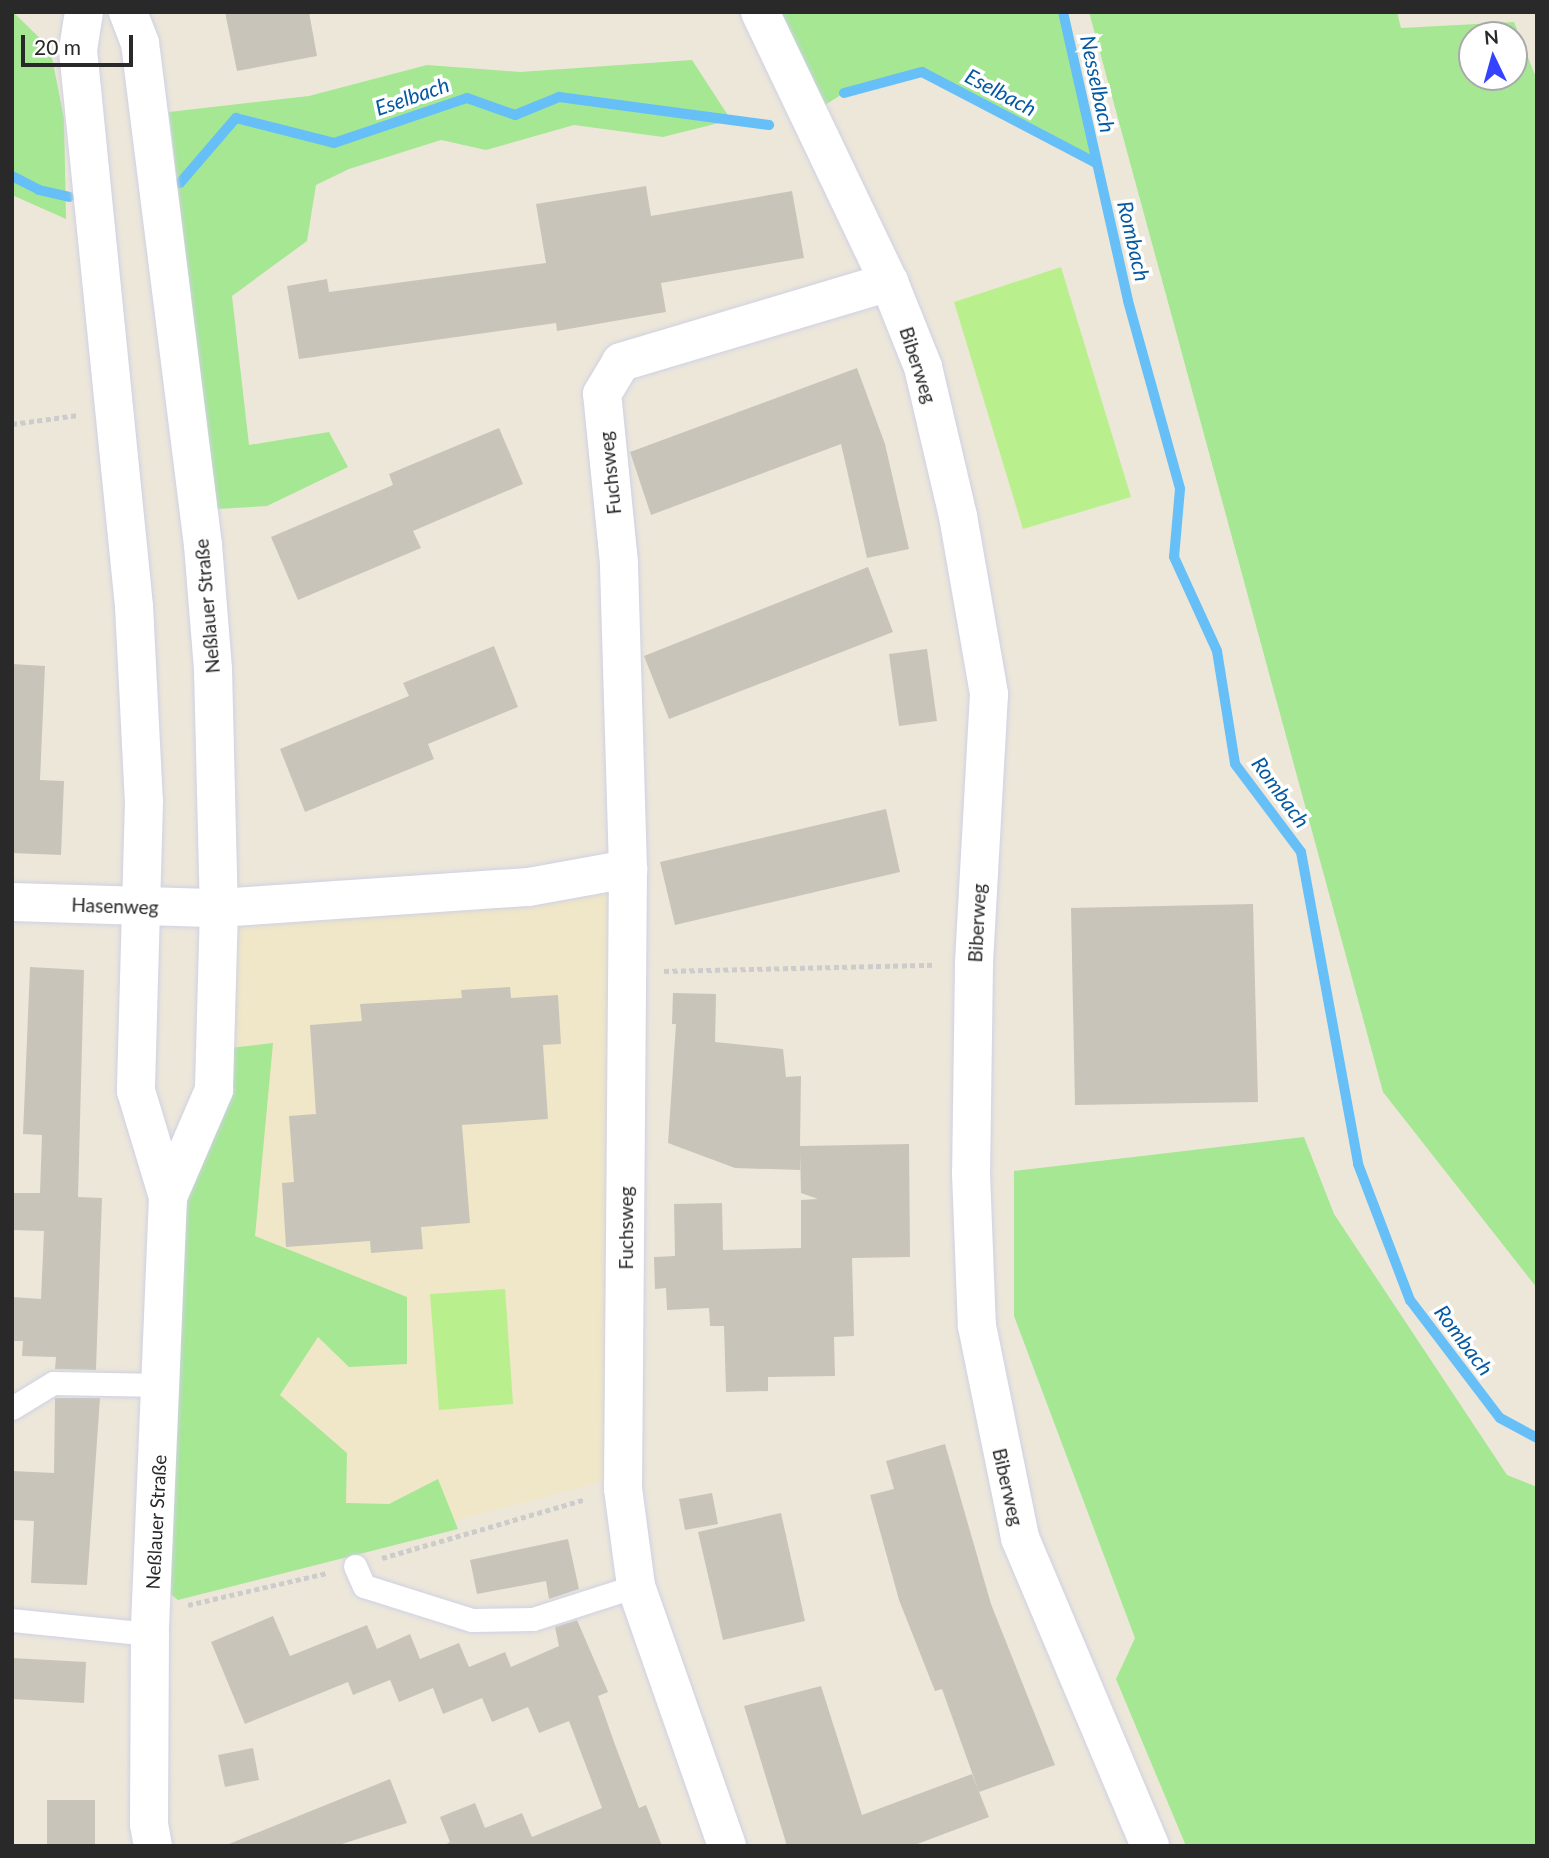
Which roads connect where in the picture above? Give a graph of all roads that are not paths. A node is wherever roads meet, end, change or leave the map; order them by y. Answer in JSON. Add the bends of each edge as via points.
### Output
{"nodes":[{"id":1,"x":84,"y":12,"type":"edge"},
{"id":2,"x":128,"y":12,"type":"edge"},
{"id":3,"x":760,"y":12,"type":"edge"},
{"id":4,"x":889,"y":282,"type":"junction"},
{"id":5,"x":628,"y":869,"type":"junction"},
{"id":6,"x":12,"y":902,"type":"edge"},
{"id":7,"x":140,"y":906,"type":"junction"},
{"id":8,"x":219,"y":908,"type":"junction"},
{"id":9,"x":168,"y":1197,"type":"junction"},
{"id":10,"x":162,"y":1385,"type":"junction"},
{"id":11,"x":12,"y":1408,"type":"edge"},
{"id":12,"x":355,"y":1566,"type":"road end"},
{"id":13,"x":636,"y":1586,"type":"junction"},
{"id":14,"x":12,"y":1620,"type":"edge"},
{"id":15,"x":150,"y":1634,"type":"junction"},
{"id":16,"x":1145,"y":1845,"type":"edge"},
{"id":17,"x":153,"y":1846,"type":"edge"},
{"id":18,"x":727,"y":1846,"type":"edge"}],
"edges":[{"from":1,"to":7,"type":"street","name":"Neßlauer Straße","via":[[78,50],[117,410],[142,759]]},
{"from":2,"to":8,"type":"street","name":"Neßlauer Straße","via":[[140,43],[203,545],[213,669]]},
{"from":3,"to":4,"type":"street","name":"Biberweg"},
{"from":4,"to":5,"type":"street","name":"Fuchsweg","via":[[621,362],[602,394],[619,563]]},
{"from":4,"to":16,"type":"street","name":"Biberweg","via":[[923,367],[958,516],[989,694],[974,964],[971,1173],[977,1326],[1020,1538]]},
{"from":5,"to":8,"type":"street","via":[[529,887]]},
{"from":5,"to":13,"type":"street","name":"Fuchsweg","via":[[623,1488]]},
{"from":6,"to":7,"type":"street","name":"Hasenweg"},
{"from":7,"to":8,"type":"street","name":"Hasenweg"},
{"from":7,"to":9,"type":"street","name":"Neßlauer Straße","via":[[136,1091]]},
{"from":8,"to":9,"type":"street","name":"Neßlauer Straße","via":[[214,1090]]},
{"from":9,"to":10,"type":"street","name":"Neßlauer Straße"},
{"from":10,"to":11,"type":"lane","via":[[53,1383]]},
{"from":10,"to":15,"type":"street","name":"Neßlauer Straße"},
{"from":12,"to":13,"type":"lane","via":[[364,1586],[472,1620],[533,1619]]},
{"from":13,"to":18,"type":"street","name":"Fuchsweg"},
{"from":14,"to":15,"type":"lane"},
{"from":15,"to":17,"type":"street","name":"Neßlauer Straße","via":[[149,1824]]}]}
